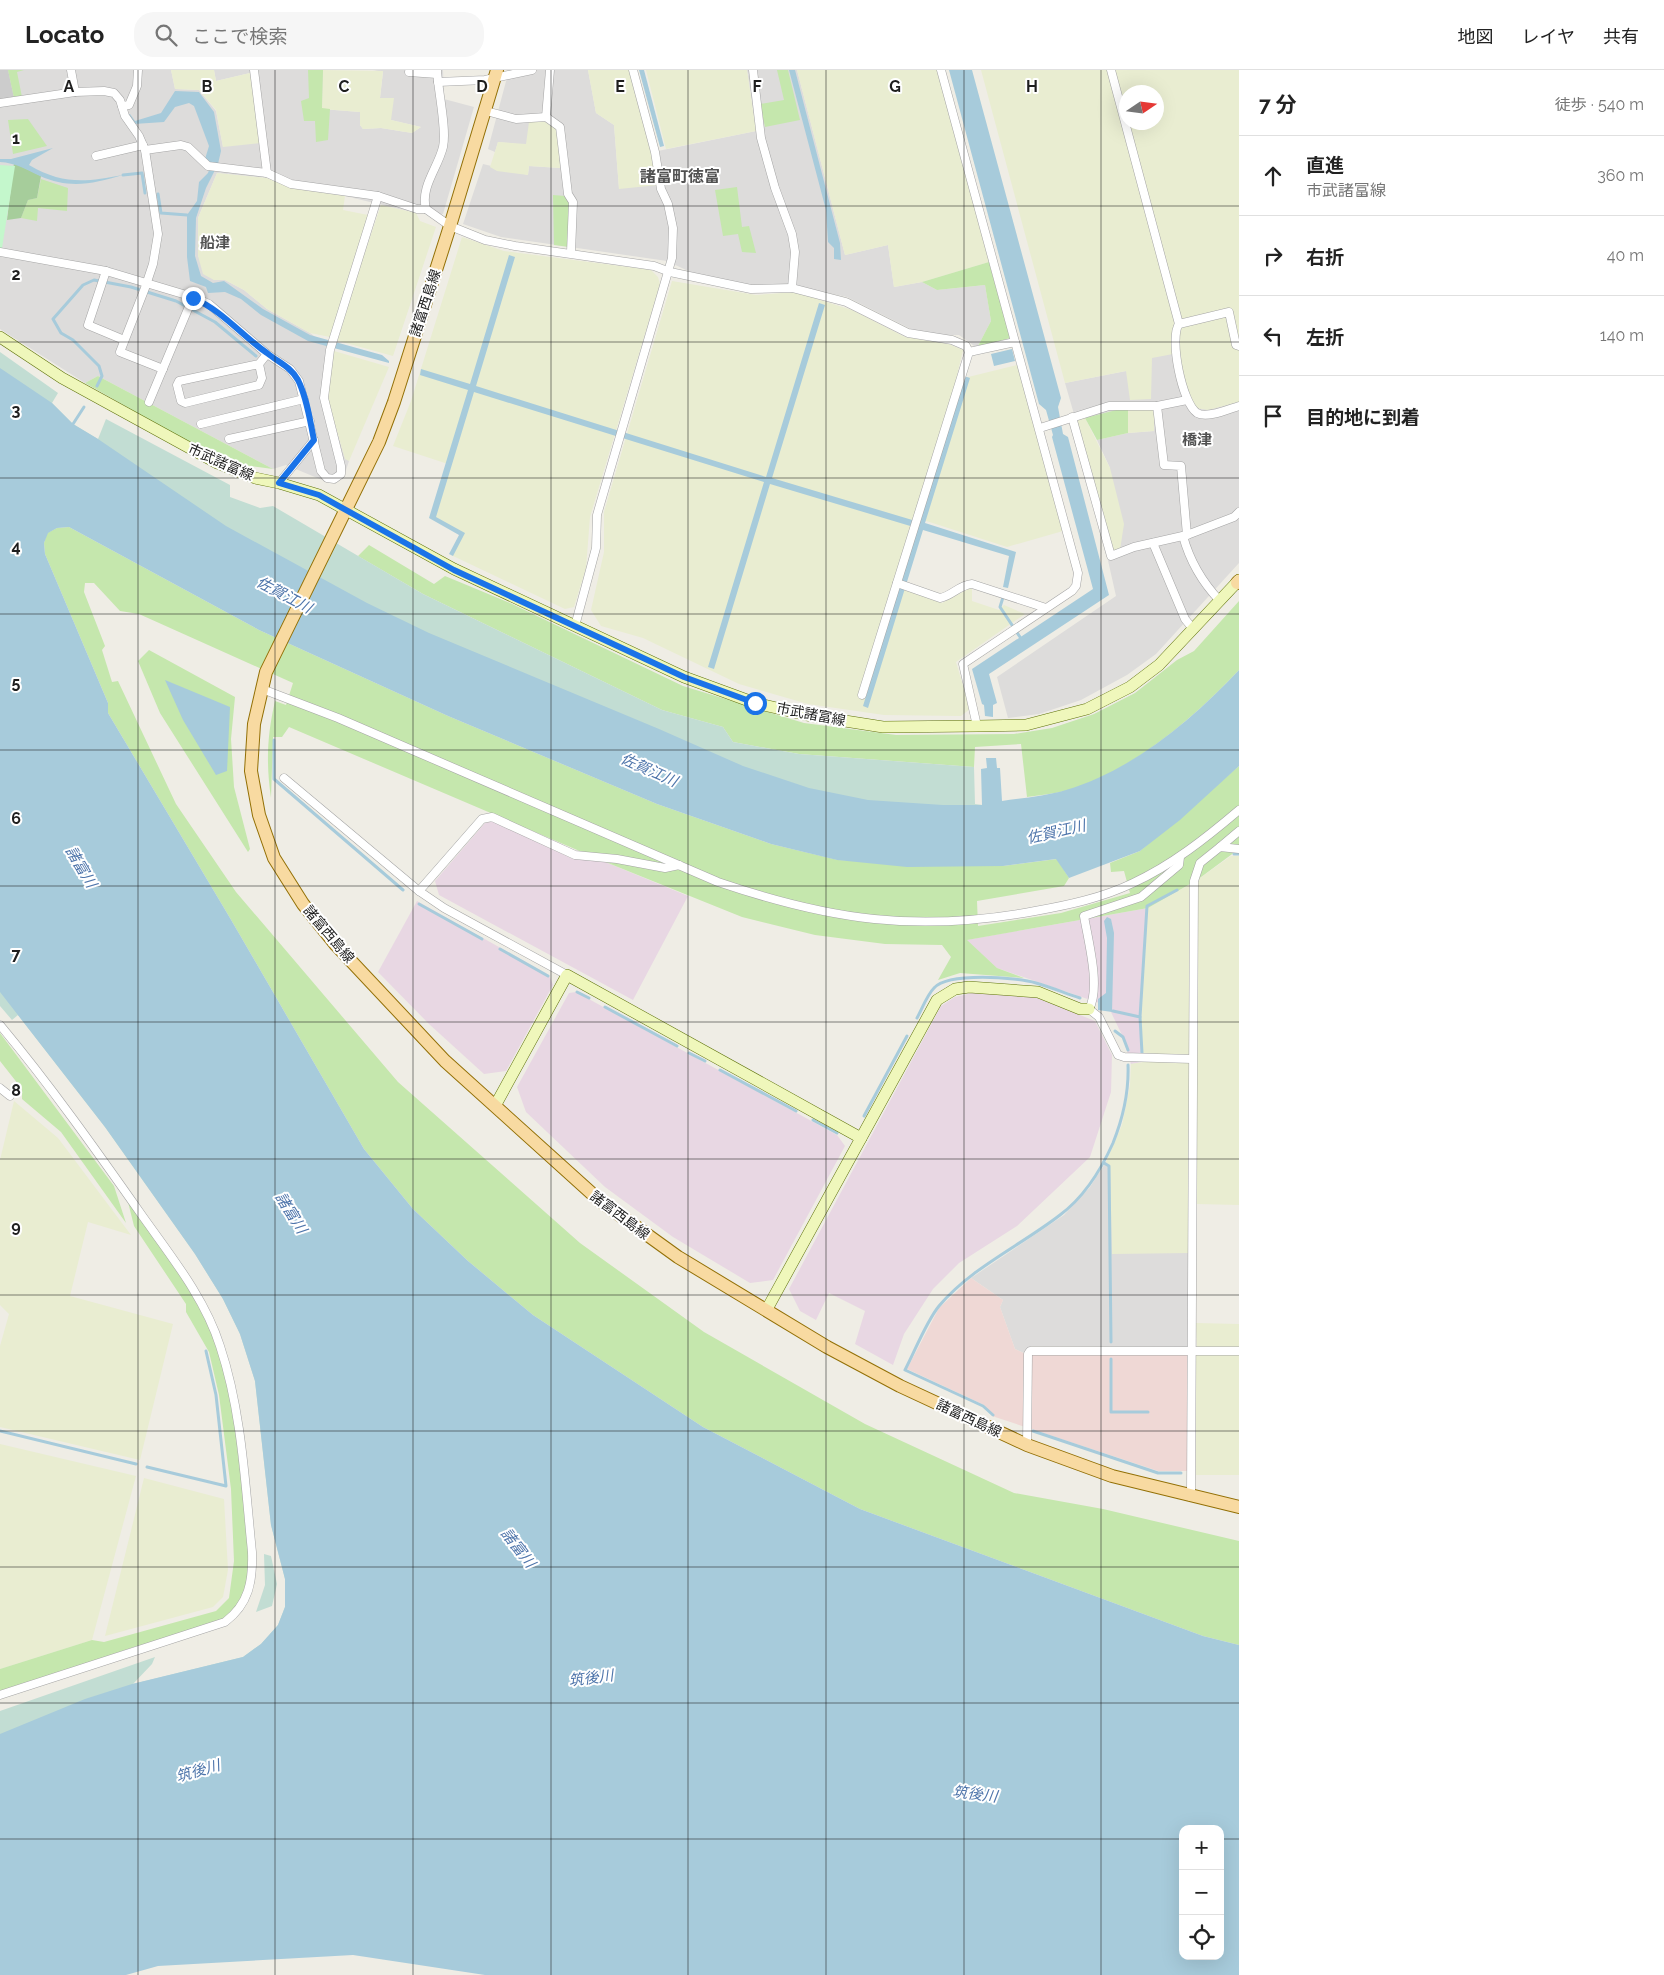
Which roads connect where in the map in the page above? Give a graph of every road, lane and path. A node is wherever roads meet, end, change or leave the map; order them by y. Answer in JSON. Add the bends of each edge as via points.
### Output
{"nodes":[{"id":1,"x":71,"y":70,"type":"edge"},
{"id":2,"x":138,"y":70,"type":"edge"},
{"id":3,"x":254,"y":70,"type":"edge"},
{"id":4,"x":532,"y":70,"type":"edge"},
{"id":5,"x":550,"y":70,"type":"edge"},
{"id":6,"x":633,"y":70,"type":"edge"},
{"id":7,"x":753,"y":70,"type":"edge"},
{"id":8,"x":941,"y":70,"type":"edge"},
{"id":9,"x":1111,"y":70,"type":"edge"},
{"id":10,"x":410,"y":72,"type":"dead end"},
{"id":11,"x":497,"y":73,"type":"edge"},
{"id":12,"x":437,"y":75,"type":"edge"},
{"id":13,"x":75,"y":92,"type":"junction"},
{"id":14,"x":0,"y":103,"type":"edge"},
{"id":15,"x":122,"y":106,"type":"junction"},
{"id":16,"x":486,"y":112,"type":"junction"},
{"id":17,"x":546,"y":117,"type":"junction"},
{"id":18,"x":144,"y":148,"type":"junction"},
{"id":19,"x":96,"y":156,"type":"dead end"},
{"id":20,"x":267,"y":173,"type":"junction"},
{"id":21,"x":378,"y":196,"type":"junction"},
{"id":22,"x":426,"y":210,"type":"junction"},
{"id":23,"x":450,"y":226,"type":"junction"},
{"id":24,"x":0,"y":252,"type":"edge"},
{"id":25,"x":571,"y":252,"type":"junction"},
{"id":26,"x":670,"y":272,"type":"junction"},
{"id":27,"x":104,"y":278,"type":"junction"},
{"id":28,"x":144,"y":288,"type":"junction"},
{"id":29,"x":792,"y":288,"type":"junction"},
{"id":30,"x":192,"y":301,"type":"junction"},
{"id":31,"x":1179,"y":324,"type":"junction"},
{"id":32,"x":0,"y":336,"type":"edge"},
{"id":33,"x":124,"y":340,"type":"junction"},
{"id":34,"x":1015,"y":342,"type":"junction"},
{"id":35,"x":1239,"y":346,"type":"edge"},
{"id":36,"x":969,"y":352,"type":"junction"},
{"id":37,"x":267,"y":354,"type":"junction"},
{"id":38,"x":259,"y":364,"type":"junction"},
{"id":39,"x":163,"y":369,"type":"junction"},
{"id":40,"x":304,"y":399,"type":"junction"},
{"id":41,"x":1187,"y":400,"type":"junction"},
{"id":42,"x":149,"y":402,"type":"dead end"},
{"id":43,"x":1157,"y":406,"type":"junction"},
{"id":44,"x":1239,"y":406,"type":"edge"},
{"id":45,"x":1070,"y":418,"type":"junction"},
{"id":46,"x":310,"y":421,"type":"junction"},
{"id":47,"x":201,"y":424,"type":"dead end"},
{"id":48,"x":1043,"y":427,"type":"junction"},
{"id":49,"x":229,"y":439,"type":"dead end"},
{"id":50,"x":314,"y":440,"type":"junction"},
{"id":51,"x":279,"y":483,"type":"junction"},
{"id":52,"x":346,"y":511,"type":"junction"},
{"id":53,"x":1239,"y":512,"type":"edge"},
{"id":54,"x":1185,"y":536,"type":"junction"},
{"id":55,"x":1153,"y":543,"type":"junction"},
{"id":56,"x":1238,"y":581,"type":"edge"},
{"id":57,"x":898,"y":584,"type":"junction"},
{"id":58,"x":1220,"y":601,"type":"junction"},
{"id":59,"x":1046,"y":608,"type":"junction"},
{"id":60,"x":575,"y":626,"type":"junction"},
{"id":61,"x":1193,"y":629,"type":"junction"},
{"id":62,"x":262,"y":689,"type":"junction"},
{"id":63,"x":862,"y":694,"type":"dead end"},
{"id":64,"x":977,"y":726,"type":"junction"},
{"id":65,"x":284,"y":778,"type":"dead end"},
{"id":66,"x":1239,"y":810,"type":"edge"},
{"id":67,"x":1239,"y":831,"type":"edge"},
{"id":68,"x":1220,"y":847,"type":"junction"},
{"id":69,"x":1239,"y":849,"type":"edge"},
{"id":70,"x":1180,"y":856,"type":"junction"},
{"id":71,"x":679,"y":865,"type":"junction"},
{"id":72,"x":419,"y":891,"type":"junction"},
{"id":73,"x":568,"y":975,"type":"junction"},
{"id":74,"x":1089,"y":1009,"type":"junction"},
{"id":75,"x":0,"y":1026,"type":"edge"},
{"id":76,"x":1192,"y":1059,"type":"junction"},
{"id":77,"x":0,"y":1088,"type":"edge"},
{"id":78,"x":10,"y":1096,"type":"dead end"},
{"id":79,"x":495,"y":1106,"type":"junction"},
{"id":80,"x":861,"y":1138,"type":"junction"},
{"id":81,"x":767,"y":1310,"type":"junction"},
{"id":82,"x":1193,"y":1351,"type":"junction"},
{"id":83,"x":1239,"y":1351,"type":"edge"},
{"id":84,"x":1027,"y":1444,"type":"junction"},
{"id":85,"x":1191,"y":1497,"type":"junction"},
{"id":86,"x":1239,"y":1507,"type":"edge"},
{"id":87,"x":0,"y":1695,"type":"edge"}],
"edges":[{"from":1,"to":13,"type":"street"},
{"from":2,"to":15,"type":"street","via":[[137,86],[129,105]]},
{"from":3,"to":20,"type":"street"},
{"from":4,"to":11,"type":"street"},
{"from":5,"to":17,"type":"street"},
{"from":6,"to":26,"type":"street","via":[[673,228]]},
{"from":7,"to":29,"type":"street","via":[[761,138],[792,234],[795,252]]},
{"from":8,"to":34,"type":"street"},
{"from":9,"to":31,"type":"street"},
{"from":10,"to":12,"type":"street"},
{"from":11,"to":12,"type":"street","via":[[485,80]]},
{"from":11,"to":16,"type":"main road","name":"諸富西島線"},
{"from":12,"to":22,"type":"street","via":[[444,134],[428,184],[424,201]]},
{"from":13,"to":14,"type":"street"},
{"from":13,"to":15,"type":"street","via":[[114,93]]},
{"from":15,"to":18,"type":"street"},
{"from":16,"to":17,"type":"street","via":[[516,119]]},
{"from":16,"to":23,"type":"main road","name":"諸富西島線"},
{"from":17,"to":25,"type":"street","via":[[560,127],[568,194],[573,202]]},
{"from":18,"to":19,"type":"street"},
{"from":18,"to":20,"type":"street","via":[[181,145],[188,147],[208,166]]},
{"from":18,"to":28,"type":"street","via":[[158,234],[153,264]]},
{"from":20,"to":21,"type":"street","via":[[291,184]]},
{"from":21,"to":22,"type":"street"},
{"from":21,"to":50,"type":"street","via":[[330,350],[324,398],[341,466],[341,474],[334,479],[327,478],[322,471]]},
{"from":22,"to":23,"type":"street"},
{"from":23,"to":25,"type":"street","via":[[485,240]]},
{"from":23,"to":52,"type":"main road","name":"諸富西島線","via":[[394,402]]},
{"from":24,"to":27,"type":"street"},
{"from":25,"to":26,"type":"street","via":[[654,266]]},
{"from":26,"to":29,"type":"street","via":[[751,289]]},
{"from":26,"to":60,"type":"street","via":[[597,515],[596,548]]},
{"from":27,"to":28,"type":"street"},
{"from":27,"to":33,"type":"street","via":[[88,325]]},
{"from":28,"to":30,"type":"street"},
{"from":28,"to":33,"type":"street"},
{"from":29,"to":36,"type":"street","via":[[846,302],[908,333],[952,340],[966,346]]},
{"from":30,"to":37,"type":"street","via":[[208,304]]},
{"from":30,"to":39,"type":"street"},
{"from":31,"to":35,"type":"street","via":[[1228,312],[1236,345]]},
{"from":31,"to":41,"type":"street","via":[[1174,340]]},
{"from":32,"to":51,"type":"main road","name":"市武諸富線","via":[[62,378],[195,452],[255,478]]},
{"from":33,"to":39,"type":"street","via":[[120,352]]},
{"from":34,"to":36,"type":"street"},
{"from":34,"to":48,"type":"street"},
{"from":36,"to":57,"type":"street"},
{"from":37,"to":38,"type":"street"},
{"from":37,"to":40,"type":"street","via":[[290,369],[299,381]]},
{"from":38,"to":38,"type":"street","via":[[179,381],[181,401],[185,404],[259,385],[262,378]]},
{"from":39,"to":42,"type":"street"},
{"from":40,"to":46,"type":"street"},
{"from":40,"to":47,"type":"street"},
{"from":41,"to":43,"type":"street"},
{"from":41,"to":44,"type":"street","via":[[1196,413],[1203,415]]},
{"from":43,"to":45,"type":"street","via":[[1109,406]]},
{"from":43,"to":54,"type":"street","via":[[1164,465],[1181,466]]},
{"from":45,"to":48,"type":"street"},
{"from":45,"to":55,"type":"street","via":[[1111,556]]},
{"from":46,"to":49,"type":"street"},
{"from":46,"to":50,"type":"street"},
{"from":48,"to":59,"type":"street","via":[[1078,573],[1076,586]]},
{"from":50,"to":51,"type":"street"},
{"from":51,"to":52,"type":"main road","name":"市武諸富線","via":[[319,495]]},
{"from":52,"to":60,"type":"main road","name":"市武諸富線","via":[[454,570]]},
{"from":52,"to":62,"type":"main road","name":"諸富西島線","via":[[266,672]]},
{"from":53,"to":54,"type":"street","via":[[1234,517]]},
{"from":54,"to":55,"type":"street"},
{"from":54,"to":58,"type":"street","via":[[1188,553],[1204,584]]},
{"from":55,"to":61,"type":"street","via":[[1185,619]]},
{"from":56,"to":58,"type":"main road","name":"市武諸富線"},
{"from":57,"to":59,"type":"street","via":[[940,598],[963,585],[972,584]]},
{"from":57,"to":63,"type":"street"},
{"from":58,"to":61,"type":"main road","name":"市武諸富線"},
{"from":59,"to":64,"type":"street","via":[[963,664]]},
{"from":60,"to":64,"type":"main road","name":"市武諸富線","via":[[684,677],[755,703],[884,727]]},
{"from":61,"to":64,"type":"main road","name":"市武諸富線","via":[[1159,665],[1130,687],[1087,708],[1026,725]]},
{"from":62,"to":71,"type":"street","via":[[338,718]]},
{"from":62,"to":79,"type":"main road","name":"諸富西島線","via":[[254,724],[251,771],[259,815],[274,858],[303,904],[336,944],[445,1061]]},
{"from":65,"to":72,"type":"street"},
{"from":66,"to":70,"type":"street"},
{"from":67,"to":68,"type":"street"},
{"from":68,"to":69,"type":"street"},
{"from":68,"to":76,"type":"street","via":[[1200,863],[1194,881]]},
{"from":70,"to":71,"type":"street","via":[[1133,883],[1063,906],[980,919],[914,923],[847,917],[768,899]]},
{"from":70,"to":74,"type":"street","via":[[1179,865],[1141,897],[1084,916],[1093,979],[1094,1001]]},
{"from":71,"to":72,"type":"street","via":[[665,868],[575,855],[492,817],[482,819]]},
{"from":72,"to":73,"type":"street","via":[[444,908]]},
{"from":73,"to":79,"type":"main road"},
{"from":73,"to":80,"type":"main road"},
{"from":74,"to":76,"type":"street","via":[[1099,1017],[1118,1055]]},
{"from":74,"to":80,"type":"main road","via":[[1080,1009],[1038,992],[969,987],[945,994],[938,1000]]},
{"from":75,"to":87,"type":"street","via":[[128,1196],[179,1268],[212,1324],[228,1370],[235,1404],[252,1552],[246,1600],[225,1622]]},
{"from":76,"to":82,"type":"street"},
{"from":77,"to":78,"type":"street"},
{"from":79,"to":81,"type":"main road","name":"諸富西島線","via":[[599,1200],[678,1258]]},
{"from":80,"to":81,"type":"main road"},
{"from":81,"to":84,"type":"main road","name":"諸富西島線","via":[[826,1347],[900,1386]]},
{"from":82,"to":83,"type":"street"},
{"from":82,"to":84,"type":"street","via":[[1030,1351]]},
{"from":82,"to":85,"type":"street"},
{"from":84,"to":85,"type":"main road","name":"諸富西島線","via":[[1112,1476]]},
{"from":85,"to":86,"type":"main road","name":"諸富西島線"}]}
